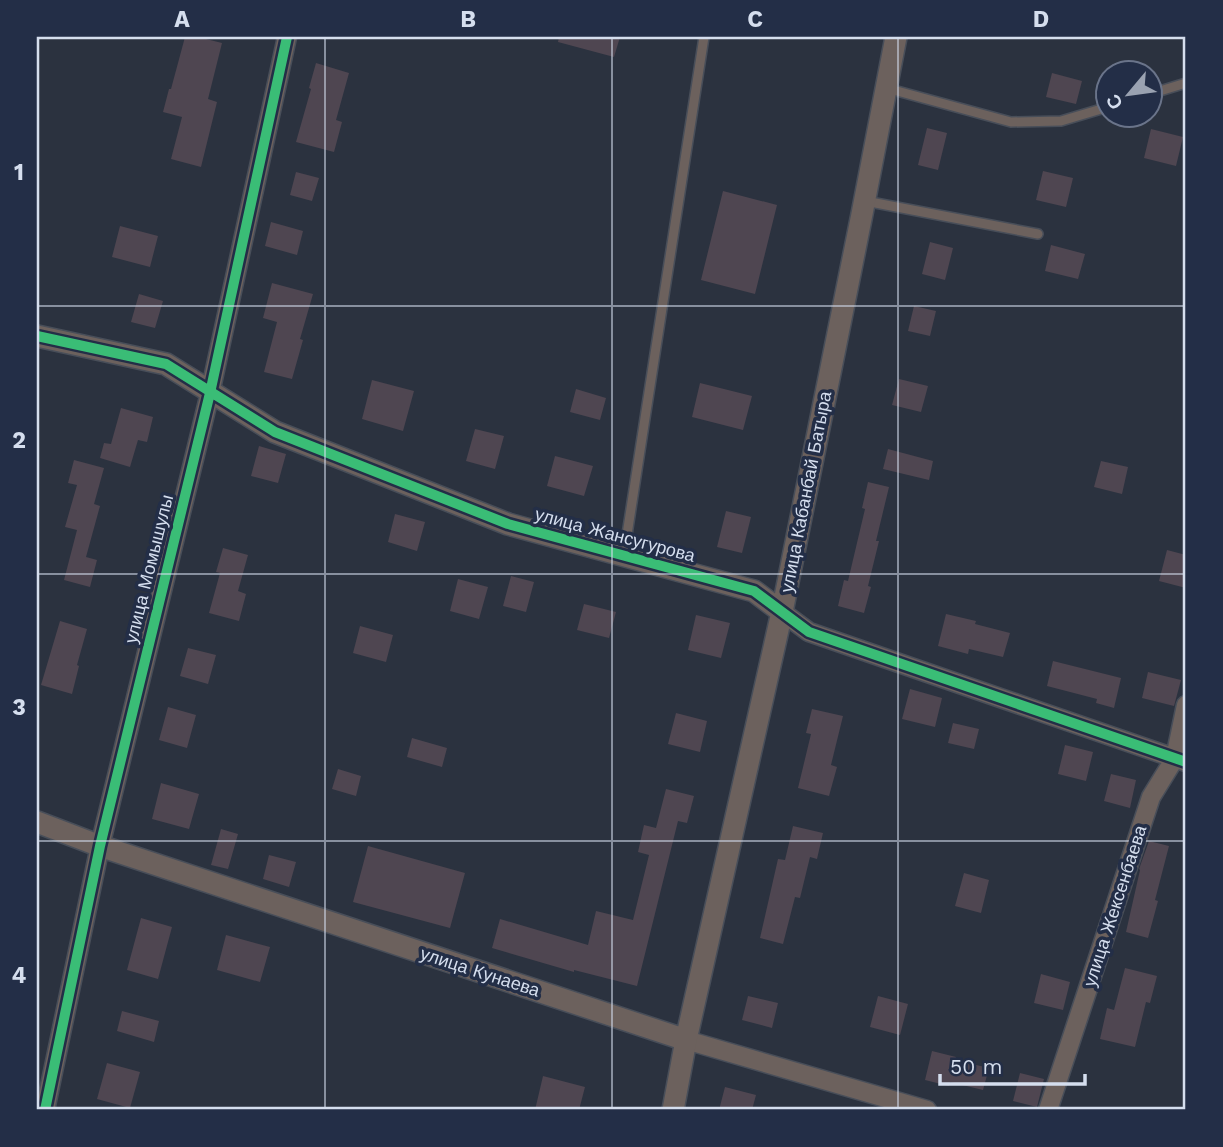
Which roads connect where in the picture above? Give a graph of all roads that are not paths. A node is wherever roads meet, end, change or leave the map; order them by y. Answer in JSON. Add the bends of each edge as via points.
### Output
{"nodes":[{"id":1,"x":287,"y":37,"type":"edge"},
{"id":2,"x":704,"y":37,"type":"edge"},
{"id":3,"x":896,"y":37,"type":"edge"},
{"id":4,"x":1186,"y":83,"type":"edge"},
{"id":5,"x":886,"y":88,"type":"junction"},
{"id":6,"x":1164,"y":90,"type":"edge"},
{"id":7,"x":1094,"y":111,"type":"edge"},
{"id":8,"x":865,"y":201,"type":"junction"},
{"id":9,"x":1038,"y":234,"type":"dead end"},
{"id":10,"x":37,"y":336,"type":"edge"},
{"id":11,"x":210,"y":393,"type":"junction"},
{"id":12,"x":624,"y":556,"type":"junction"},
{"id":13,"x":782,"y":612,"type":"junction"},
{"id":14,"x":1186,"y":705,"type":"edge"},
{"id":15,"x":1181,"y":760,"type":"edge"},
{"id":16,"x":37,"y":822,"type":"edge"},
{"id":17,"x":100,"y":846,"type":"junction"},
{"id":18,"x":686,"y":1040,"type":"junction"},
{"id":19,"x":45,"y":1110,"type":"edge"},
{"id":20,"x":673,"y":1110,"type":"edge"},
{"id":21,"x":927,"y":1110,"type":"edge"},
{"id":22,"x":1048,"y":1110,"type":"edge"}],
"edges":[{"from":1,"to":11,"type":"street","name":"улица Момышулы"},
{"from":2,"to":12,"type":"lane"},
{"from":3,"to":5,"type":"street","name":"улица Кабанбай Батыра"},
{"from":4,"to":6,"type":"lane"},
{"from":5,"to":7,"type":"lane","via":[[1011,122],[1061,121]]},
{"from":5,"to":8,"type":"street","name":"улица Кабанбай Батыра"},
{"from":8,"to":9,"type":"lane"},
{"from":8,"to":13,"type":"street","name":"улица Кабанбай Батыра"},
{"from":10,"to":11,"type":"street","name":"улица Жансугурова","via":[[166,365]]},
{"from":11,"to":12,"type":"street","name":"улица Жансугурова","via":[[275,432],[508,524]]},
{"from":11,"to":17,"type":"street","name":"улица Момышулы"},
{"from":12,"to":13,"type":"street","name":"улица Жансугурова","via":[[754,591]]},
{"from":13,"to":15,"type":"street","name":"улица Жансугурова","via":[[810,632]]},
{"from":13,"to":18,"type":"street","name":"улица Кабанбай Батыра"},
{"from":14,"to":15,"type":"street","name":"улица Жексенбаева"},
{"from":15,"to":22,"type":"street","name":"улица Жексенбаева","via":[[1151,797]]},
{"from":16,"to":17,"type":"street","name":"улица Кунаева"},
{"from":17,"to":18,"type":"street","name":"улица Кунаева"},
{"from":17,"to":19,"type":"street","name":"улица Момышулы"},
{"from":18,"to":20,"type":"street","name":"улица Кабанбай Батыра"},
{"from":18,"to":21,"type":"street","name":"улица Кунаева"}]}
